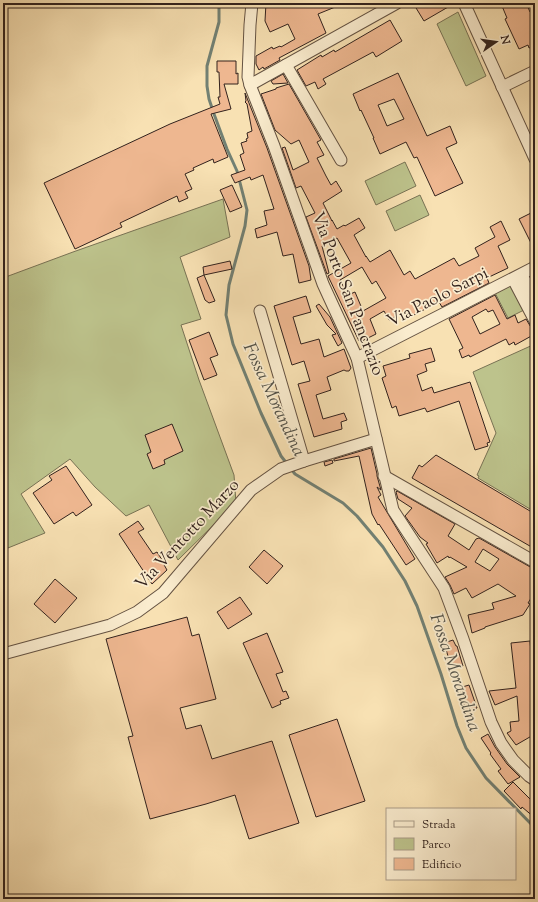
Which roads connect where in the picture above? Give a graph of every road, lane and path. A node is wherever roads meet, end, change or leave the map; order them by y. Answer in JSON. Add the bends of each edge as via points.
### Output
{"nodes":[{"id":1,"x":252,"y":3,"type":"edge"},
{"id":2,"x":397,"y":3,"type":"edge"},
{"id":3,"x":464,"y":3,"type":"edge"},
{"id":4,"x":286,"y":65,"type":"junction"},
{"id":5,"x":535,"y":71,"type":"edge"},
{"id":6,"x":250,"y":85,"type":"junction"},
{"id":7,"x":502,"y":87,"type":"junction"},
{"id":8,"x":535,"y":159,"type":"edge"},
{"id":9,"x":341,"y":160,"type":"dead end"},
{"id":10,"x":535,"y":267,"type":"edge"},
{"id":11,"x":518,"y":277,"type":"junction"},
{"id":12,"x":535,"y":299,"type":"edge"},
{"id":13,"x":260,"y":311,"type":"dead end"},
{"id":14,"x":535,"y":320,"type":"edge"},
{"id":15,"x":357,"y":358,"type":"junction"},
{"id":16,"x":376,"y":439,"type":"junction"},
{"id":17,"x":304,"y":461,"type":"junction"},
{"id":18,"x":391,"y":484,"type":"junction"},
{"id":19,"x":535,"y":562,"type":"edge"},
{"id":20,"x":3,"y":654,"type":"edge"},
{"id":21,"x":535,"y":780,"type":"edge"}],
"edges":[{"from":1,"to":6,"type":"street","name":"Via Porto San Pancrazio","via":[[248,77]]},
{"from":2,"to":4,"type":"street"},
{"from":3,"to":7,"type":"street"},
{"from":4,"to":6,"type":"street"},
{"from":4,"to":9,"type":"street"},
{"from":5,"to":7,"type":"street"},
{"from":6,"to":15,"type":"street","name":"Via Porto San Pancrazio","via":[[323,284]]},
{"from":7,"to":8,"type":"street"},
{"from":10,"to":11,"type":"street","name":"Via Paolo Sarpi"},
{"from":11,"to":12,"type":"street"},
{"from":11,"to":14,"type":"street"},
{"from":11,"to":15,"type":"street","name":"Via Paolo Sarpi"},
{"from":13,"to":17,"type":"street"},
{"from":15,"to":16,"type":"street","name":"Via Porto San Pancrazio"},
{"from":16,"to":17,"type":"street","name":"Via Ventotto Marzo"},
{"from":16,"to":18,"type":"street","name":"Via Porto San Pancrazio","via":[[384,476]]},
{"from":17,"to":20,"type":"street","name":"Via Ventotto Marzo","via":[[281,469],[251,490],[163,593],[137,612],[110,625]]},
{"from":18,"to":19,"type":"street"},
{"from":18,"to":21,"type":"street","via":[[393,510],[444,588],[491,722],[501,743],[513,760]]}]}
